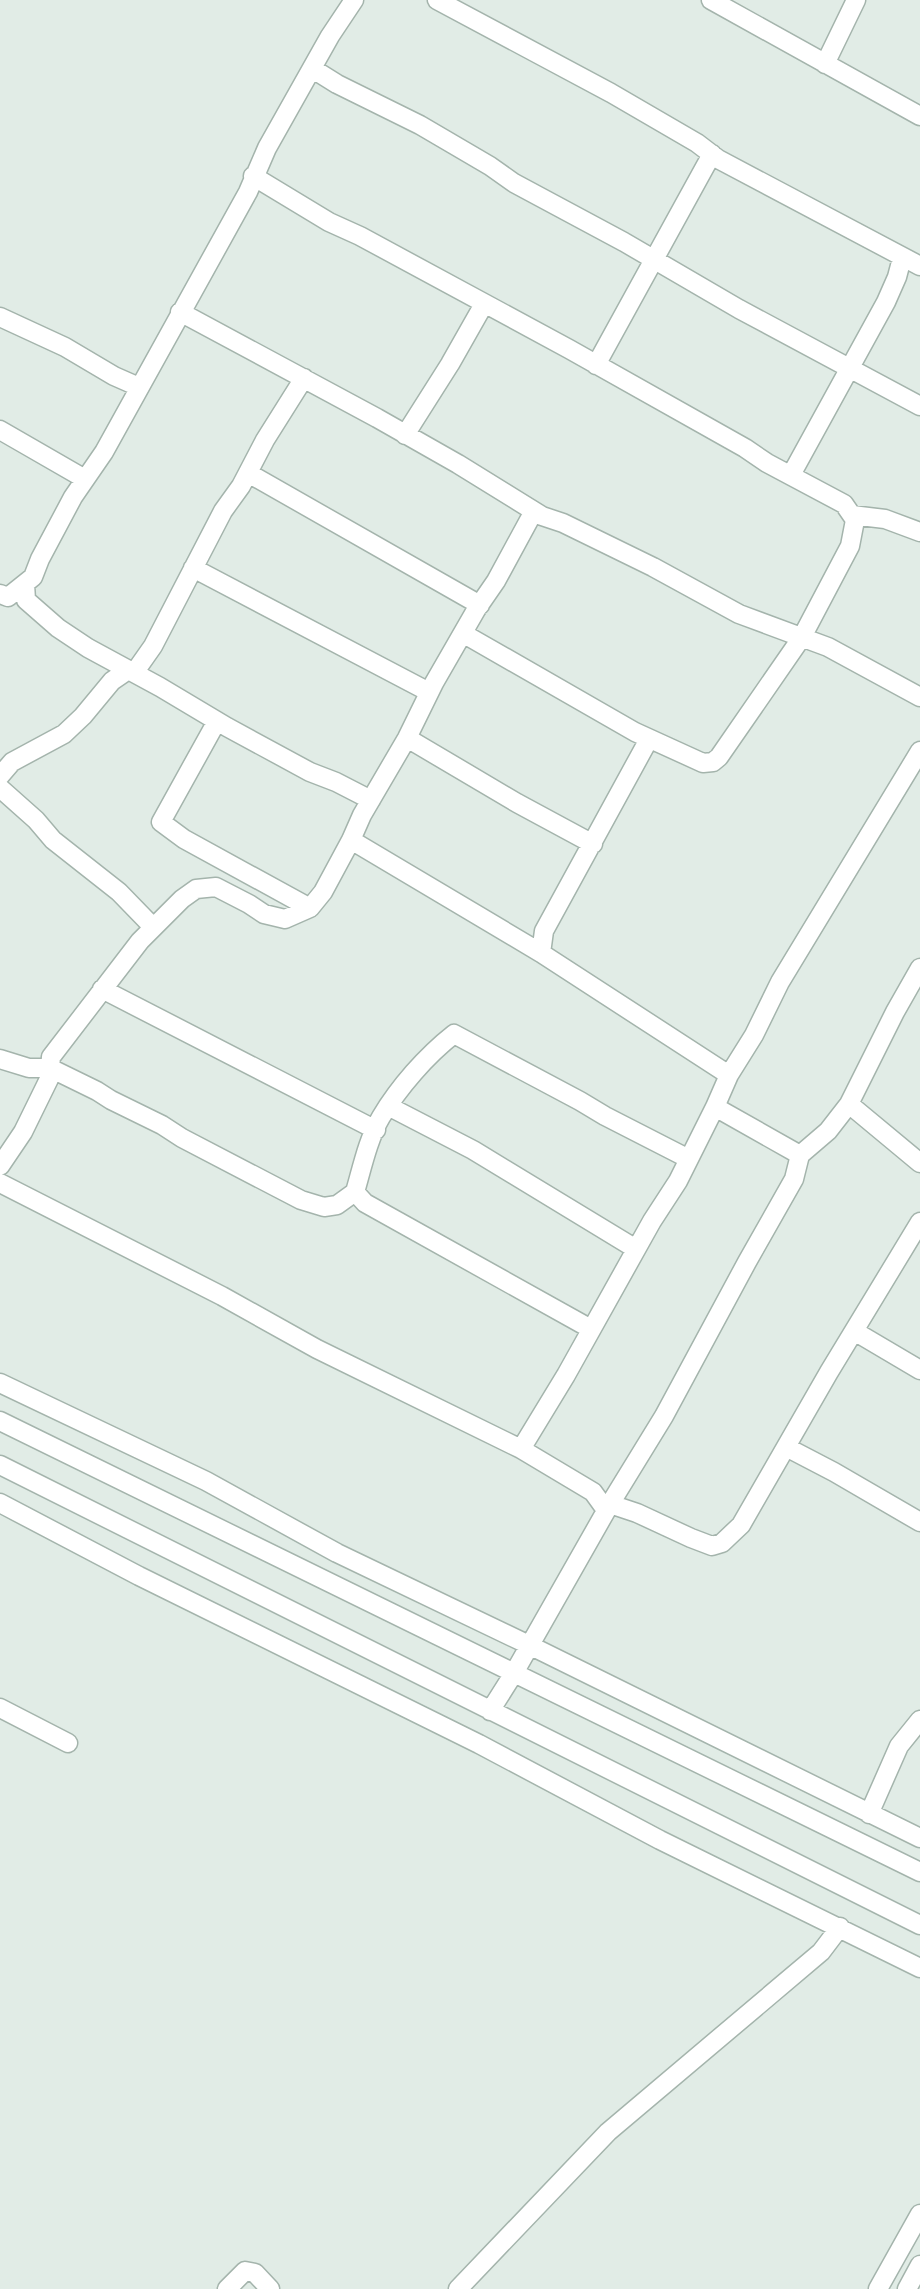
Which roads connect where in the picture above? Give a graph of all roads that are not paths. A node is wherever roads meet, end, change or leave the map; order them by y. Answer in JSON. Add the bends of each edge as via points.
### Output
{"nodes":[{"id":1,"x":354,"y":0,"type":"edge"},
{"id":2,"x":436,"y":0,"type":"edge"},
{"id":3,"x":711,"y":0,"type":"edge"},
{"id":4,"x":856,"y":0,"type":"edge"},
{"id":5,"x":825,"y":64,"type":"junction"},
{"id":6,"x":313,"y":69,"type":"junction"},
{"id":7,"x":920,"y":116,"type":"edge"},
{"id":8,"x":712,"y":154,"type":"junction"},
{"id":9,"x":253,"y":176,"type":"junction"},
{"id":10,"x":902,"y":258,"type":"junction"},
{"id":11,"x":653,"y":261,"type":"junction"},
{"id":12,"x":920,"y":266,"type":"edge"},
{"id":13,"x":483,"y":304,"type":"junction"},
{"id":14,"x":180,"y":312,"type":"junction"},
{"id":15,"x":0,"y":316,"type":"edge"},
{"id":16,"x":596,"y":364,"type":"junction"},
{"id":17,"x":851,"y":368,"type":"junction"},
{"id":18,"x":304,"y":378,"type":"junction"},
{"id":19,"x":139,"y":387,"type":"junction"},
{"id":20,"x":920,"y":406,"type":"edge"},
{"id":21,"x":0,"y":430,"type":"edge"},
{"id":22,"x":405,"y":435,"type":"junction"},
{"id":23,"x":248,"y":473,"type":"junction"},
{"id":24,"x":791,"y":475,"type":"junction"},
{"id":25,"x":85,"y":479,"type":"junction"},
{"id":26,"x":534,"y":511,"type":"junction"},
{"id":27,"x":852,"y":515,"type":"junction"},
{"id":28,"x":920,"y":532,"type":"edge"},
{"id":29,"x":193,"y":568,"type":"junction"},
{"id":30,"x":25,"y":585,"type":"junction"},
{"id":31,"x":0,"y":594,"type":"edge"},
{"id":32,"x":480,"y":605,"type":"junction"},
{"id":33,"x":464,"y":634,"type":"junction"},
{"id":34,"x":802,"y":637,"type":"junction"},
{"id":35,"x":131,"y":672,"type":"junction"},
{"id":36,"x":429,"y":692,"type":"junction"},
{"id":37,"x":920,"y":697,"type":"edge"},
{"id":38,"x":217,"y":721,"type":"junction"},
{"id":39,"x":407,"y":738,"type":"junction"},
{"id":40,"x":649,"y":739,"type":"junction"},
{"id":41,"x":920,"y":751,"type":"edge"},
{"id":42,"x":0,"y":776,"type":"edge"},
{"id":43,"x":0,"y":788,"type":"edge"},
{"id":44,"x":370,"y":800,"type":"junction"},
{"id":45,"x":351,"y":840,"type":"junction"},
{"id":46,"x":593,"y":844,"type":"junction"},
{"id":47,"x":310,"y":908,"type":"junction"},
{"id":48,"x":153,"y":927,"type":"junction"},
{"id":49,"x":541,"y":953,"type":"junction"},
{"id":50,"x":920,"y":968,"type":"edge"},
{"id":51,"x":102,"y":989,"type":"junction"},
{"id":52,"x":0,"y":1059,"type":"edge"},
{"id":53,"x":50,"y":1068,"type":"junction"},
{"id":54,"x":729,"y":1075,"type":"junction"},
{"id":55,"x":849,"y":1104,"type":"junction"},
{"id":56,"x":388,"y":1106,"type":"junction"},
{"id":57,"x":715,"y":1107,"type":"junction"},
{"id":58,"x":376,"y":1130,"type":"junction"},
{"id":59,"x":800,"y":1155,"type":"junction"},
{"id":60,"x":689,"y":1159,"type":"junction"},
{"id":61,"x":920,"y":1163,"type":"edge"},
{"id":62,"x":0,"y":1166,"type":"edge"},
{"id":63,"x":0,"y":1183,"type":"edge"},
{"id":64,"x":355,"y":1192,"type":"junction"},
{"id":65,"x":920,"y":1222,"type":"edge"},
{"id":66,"x":636,"y":1249,"type":"junction"},
{"id":67,"x":591,"y":1329,"type":"junction"},
{"id":68,"x":854,"y":1332,"type":"junction"},
{"id":69,"x":920,"y":1370,"type":"edge"},
{"id":70,"x":0,"y":1383,"type":"edge"},
{"id":71,"x":0,"y":1421,"type":"edge"},
{"id":72,"x":786,"y":1448,"type":"junction"},
{"id":73,"x":521,"y":1449,"type":"junction"},
{"id":74,"x":0,"y":1465,"type":"edge"},
{"id":75,"x":0,"y":1503,"type":"edge"},
{"id":76,"x":608,"y":1507,"type":"junction"},
{"id":77,"x":920,"y":1522,"type":"edge"},
{"id":78,"x":530,"y":1645,"type":"junction"},
{"id":79,"x":514,"y":1673,"type":"junction"},
{"id":80,"x":0,"y":1708,"type":"edge"},
{"id":81,"x":490,"y":1711,"type":"junction"},
{"id":82,"x":920,"y":1720,"type":"edge"},
{"id":83,"x":68,"y":1743,"type":"dead end"},
{"id":84,"x":869,"y":1814,"type":"junction"},
{"id":85,"x":920,"y":1839,"type":"edge"},
{"id":86,"x":920,"y":1872,"type":"edge"},
{"id":87,"x":920,"y":1925,"type":"edge"},
{"id":88,"x":840,"y":1927,"type":"junction"},
{"id":89,"x":920,"y":1968,"type":"edge"},
{"id":90,"x":920,"y":2214,"type":"edge"},
{"id":91,"x":920,"y":2265,"type":"edge"},
{"id":92,"x":227,"y":2289,"type":"edge"},
{"id":93,"x":270,"y":2289,"type":"edge"},
{"id":94,"x":458,"y":2289,"type":"edge"},
{"id":95,"x":878,"y":2289,"type":"edge"},
{"id":96,"x":907,"y":2289,"type":"edge"}],
"edges":[{"from":1,"to":6,"type":"street"},
{"from":2,"to":8,"type":"street","via":[[611,93]]},
{"from":3,"to":5,"type":"street"},
{"from":4,"to":5,"type":"street"},
{"from":5,"to":7,"type":"street"},
{"from":6,"to":9,"type":"street"},
{"from":6,"to":11,"type":"street","via":[[420,125]]},
{"from":8,"to":10,"type":"street"},
{"from":8,"to":11,"type":"street"},
{"from":9,"to":13,"type":"street","via":[[329,222]]},
{"from":9,"to":14,"type":"street","via":[[248,192]]},
{"from":10,"to":12,"type":"street"},
{"from":10,"to":17,"type":"street","via":[[886,302]]},
{"from":11,"to":16,"type":"street"},
{"from":11,"to":17,"type":"street"},
{"from":13,"to":16,"type":"street"},
{"from":13,"to":22,"type":"street"},
{"from":14,"to":18,"type":"street"},
{"from":14,"to":19,"type":"street"},
{"from":15,"to":19,"type":"street"},
{"from":16,"to":24,"type":"street"},
{"from":17,"to":20,"type":"street"},
{"from":17,"to":24,"type":"street"},
{"from":18,"to":22,"type":"street"},
{"from":18,"to":23,"type":"street"},
{"from":19,"to":25,"type":"street"},
{"from":21,"to":25,"type":"street"},
{"from":22,"to":26,"type":"street"},
{"from":23,"to":29,"type":"street"},
{"from":23,"to":32,"type":"street"},
{"from":24,"to":27,"type":"street","via":[[844,504]]},
{"from":25,"to":30,"type":"street","via":[[33,578]]},
{"from":26,"to":32,"type":"street"},
{"from":26,"to":34,"type":"street","via":[[653,567],[739,614]]},
{"from":27,"to":28,"type":"street","via":[[885,519]]},
{"from":27,"to":34,"type":"street","via":[[855,520],[850,546]]},
{"from":29,"to":35,"type":"street","via":[[153,646]]},
{"from":29,"to":36,"type":"street"},
{"from":30,"to":31,"type":"street","via":[[8,597]]},
{"from":30,"to":35,"type":"street","via":[[26,600],[58,628]]},
{"from":32,"to":33,"type":"street"},
{"from":33,"to":36,"type":"street"},
{"from":33,"to":40,"type":"street"},
{"from":34,"to":37,"type":"street"},
{"from":34,"to":40,"type":"street","via":[[713,762],[703,763]]},
{"from":35,"to":38,"type":"street"},
{"from":35,"to":42,"type":"street","via":[[112,681],[64,734],[12,762]]},
{"from":36,"to":39,"type":"street"},
{"from":38,"to":44,"type":"street"},
{"from":38,"to":47,"type":"street","via":[[161,822],[184,839]]},
{"from":39,"to":44,"type":"street"},
{"from":39,"to":46,"type":"street"},
{"from":40,"to":46,"type":"street"},
{"from":41,"to":54,"type":"street","via":[[780,982]]},
{"from":43,"to":48,"type":"street","via":[[53,840],[119,892]]},
{"from":44,"to":45,"type":"street"},
{"from":45,"to":47,"type":"street"},
{"from":45,"to":49,"type":"street"},
{"from":46,"to":49,"type":"street","via":[[544,931]]},
{"from":47,"to":48,"type":"street","via":[[285,919],[264,914],[216,887],[196,889]]},
{"from":48,"to":51,"type":"street"},
{"from":49,"to":54,"type":"street"},
{"from":50,"to":55,"type":"street"},
{"from":51,"to":53,"type":"street","via":[[51,1057]]},
{"from":51,"to":58,"type":"street"},
{"from":52,"to":53,"type":"street","via":[[29,1068]]},
{"from":53,"to":62,"type":"street","via":[[49,1079],[23,1132]]},
{"from":53,"to":64,"type":"street","via":[[301,1200],[324,1207],[338,1205]]},
{"from":54,"to":57,"type":"street"},
{"from":55,"to":59,"type":"street","via":[[828,1131]]},
{"from":55,"to":61,"type":"street"},
{"from":56,"to":58,"type":"street"},
{"from":56,"to":60,"type":"street","via":[[454,1034]]},
{"from":56,"to":66,"type":"street","via":[[473,1150]]},
{"from":57,"to":59,"type":"street"},
{"from":57,"to":60,"type":"street"},
{"from":58,"to":64,"type":"street"},
{"from":59,"to":76,"type":"street","via":[[794,1179],[664,1416]]},
{"from":60,"to":66,"type":"street"},
{"from":63,"to":73,"type":"street","via":[[317,1349]]},
{"from":64,"to":67,"type":"street","via":[[394,1221]]},
{"from":65,"to":68,"type":"street"},
{"from":66,"to":67,"type":"street"},
{"from":67,"to":73,"type":"street"},
{"from":68,"to":69,"type":"street"},
{"from":68,"to":72,"type":"street"},
{"from":70,"to":78,"type":"street","via":[[206,1481],[337,1553]]},
{"from":71,"to":79,"type":"street"},
{"from":72,"to":76,"type":"street","via":[[741,1525],[722,1543],[712,1546],[637,1513]]},
{"from":72,"to":77,"type":"street"},
{"from":73,"to":76,"type":"street","via":[[593,1492]]},
{"from":74,"to":81,"type":"street"},
{"from":75,"to":88,"type":"street"},
{"from":76,"to":78,"type":"street"},
{"from":78,"to":79,"type":"street"},
{"from":78,"to":84,"type":"street"},
{"from":79,"to":81,"type":"street"},
{"from":79,"to":86,"type":"street"},
{"from":80,"to":83,"type":"street"},
{"from":81,"to":87,"type":"street"},
{"from":82,"to":84,"type":"street","via":[[900,1746]]},
{"from":84,"to":85,"type":"street"},
{"from":88,"to":89,"type":"street"},
{"from":88,"to":94,"type":"street","via":[[821,1952],[608,2132]]},
{"from":90,"to":95,"type":"street"},
{"from":91,"to":96,"type":"street"},
{"from":92,"to":93,"type":"street","via":[[245,2271],[255,2273]]}]}
